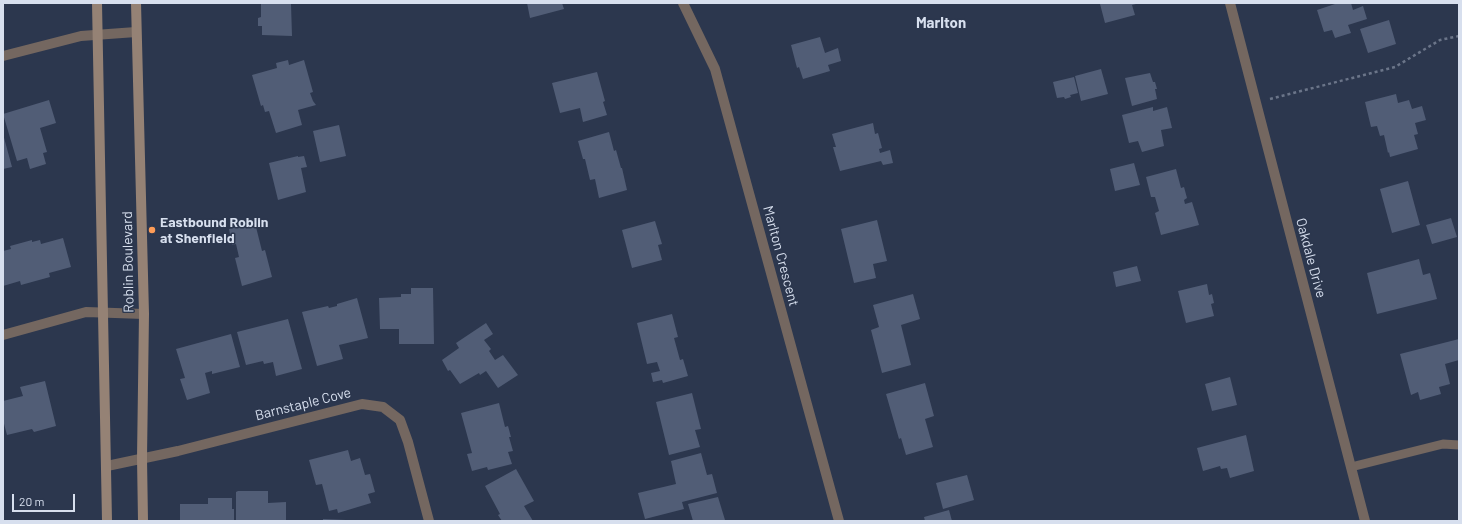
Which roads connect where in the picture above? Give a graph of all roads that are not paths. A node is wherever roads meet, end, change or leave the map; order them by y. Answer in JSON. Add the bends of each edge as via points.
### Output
{"nodes":[{"id":1,"x":98,"y":3,"type":"edge"},
{"id":2,"x":136,"y":3,"type":"edge"},
{"id":3,"x":683,"y":3,"type":"edge"},
{"id":4,"x":1230,"y":3,"type":"edge"},
{"id":5,"x":136,"y":32,"type":"junction"},
{"id":6,"x":98,"y":35,"type":"junction"},
{"id":7,"x":3,"y":56,"type":"edge"},
{"id":8,"x":103,"y":313,"type":"junction"},
{"id":9,"x":144,"y":314,"type":"junction"},
{"id":10,"x":3,"y":335,"type":"edge"},
{"id":11,"x":1459,"y":445,"type":"edge"},
{"id":12,"x":142,"y":458,"type":"junction"},
{"id":13,"x":107,"y":466,"type":"junction"},
{"id":14,"x":1351,"y":467,"type":"junction"},
{"id":15,"x":107,"y":521,"type":"edge"},
{"id":16,"x":143,"y":521,"type":"edge"},
{"id":17,"x":429,"y":521,"type":"edge"},
{"id":18,"x":839,"y":521,"type":"edge"},
{"id":19,"x":1365,"y":521,"type":"edge"}],
"edges":[{"from":1,"to":6,"type":"main road","name":"Roblin Boulevard"},
{"from":2,"to":5,"type":"main road","name":"Roblin Boulevard"},
{"from":3,"to":18,"type":"street","name":"Marlton Crescent","via":[[715,69]]},
{"from":4,"to":14,"type":"street","name":"Oakdale Drive"},
{"from":5,"to":6,"type":"street"},
{"from":5,"to":9,"type":"main road","name":"Roblin Boulevard"},
{"from":6,"to":7,"type":"street","via":[[81,36]]},
{"from":6,"to":8,"type":"main road","name":"Roblin Boulevard"},
{"from":8,"to":9,"type":"street"},
{"from":8,"to":10,"type":"street","via":[[86,312]]},
{"from":8,"to":13,"type":"main road","name":"Roblin Boulevard"},
{"from":9,"to":12,"type":"main road","name":"Roblin Boulevard"},
{"from":11,"to":14,"type":"lane","via":[[1443,444]]},
{"from":12,"to":13,"type":"street","name":"Barnstaple Cove"},
{"from":12,"to":16,"type":"main road","name":"Roblin Boulevard"},
{"from":12,"to":17,"type":"street","name":"Barnstaple Cove","via":[[362,404],[383,407],[400,420]]},
{"from":13,"to":15,"type":"main road","name":"Roblin Boulevard"},
{"from":14,"to":19,"type":"street","name":"Oakdale Drive"}]}
